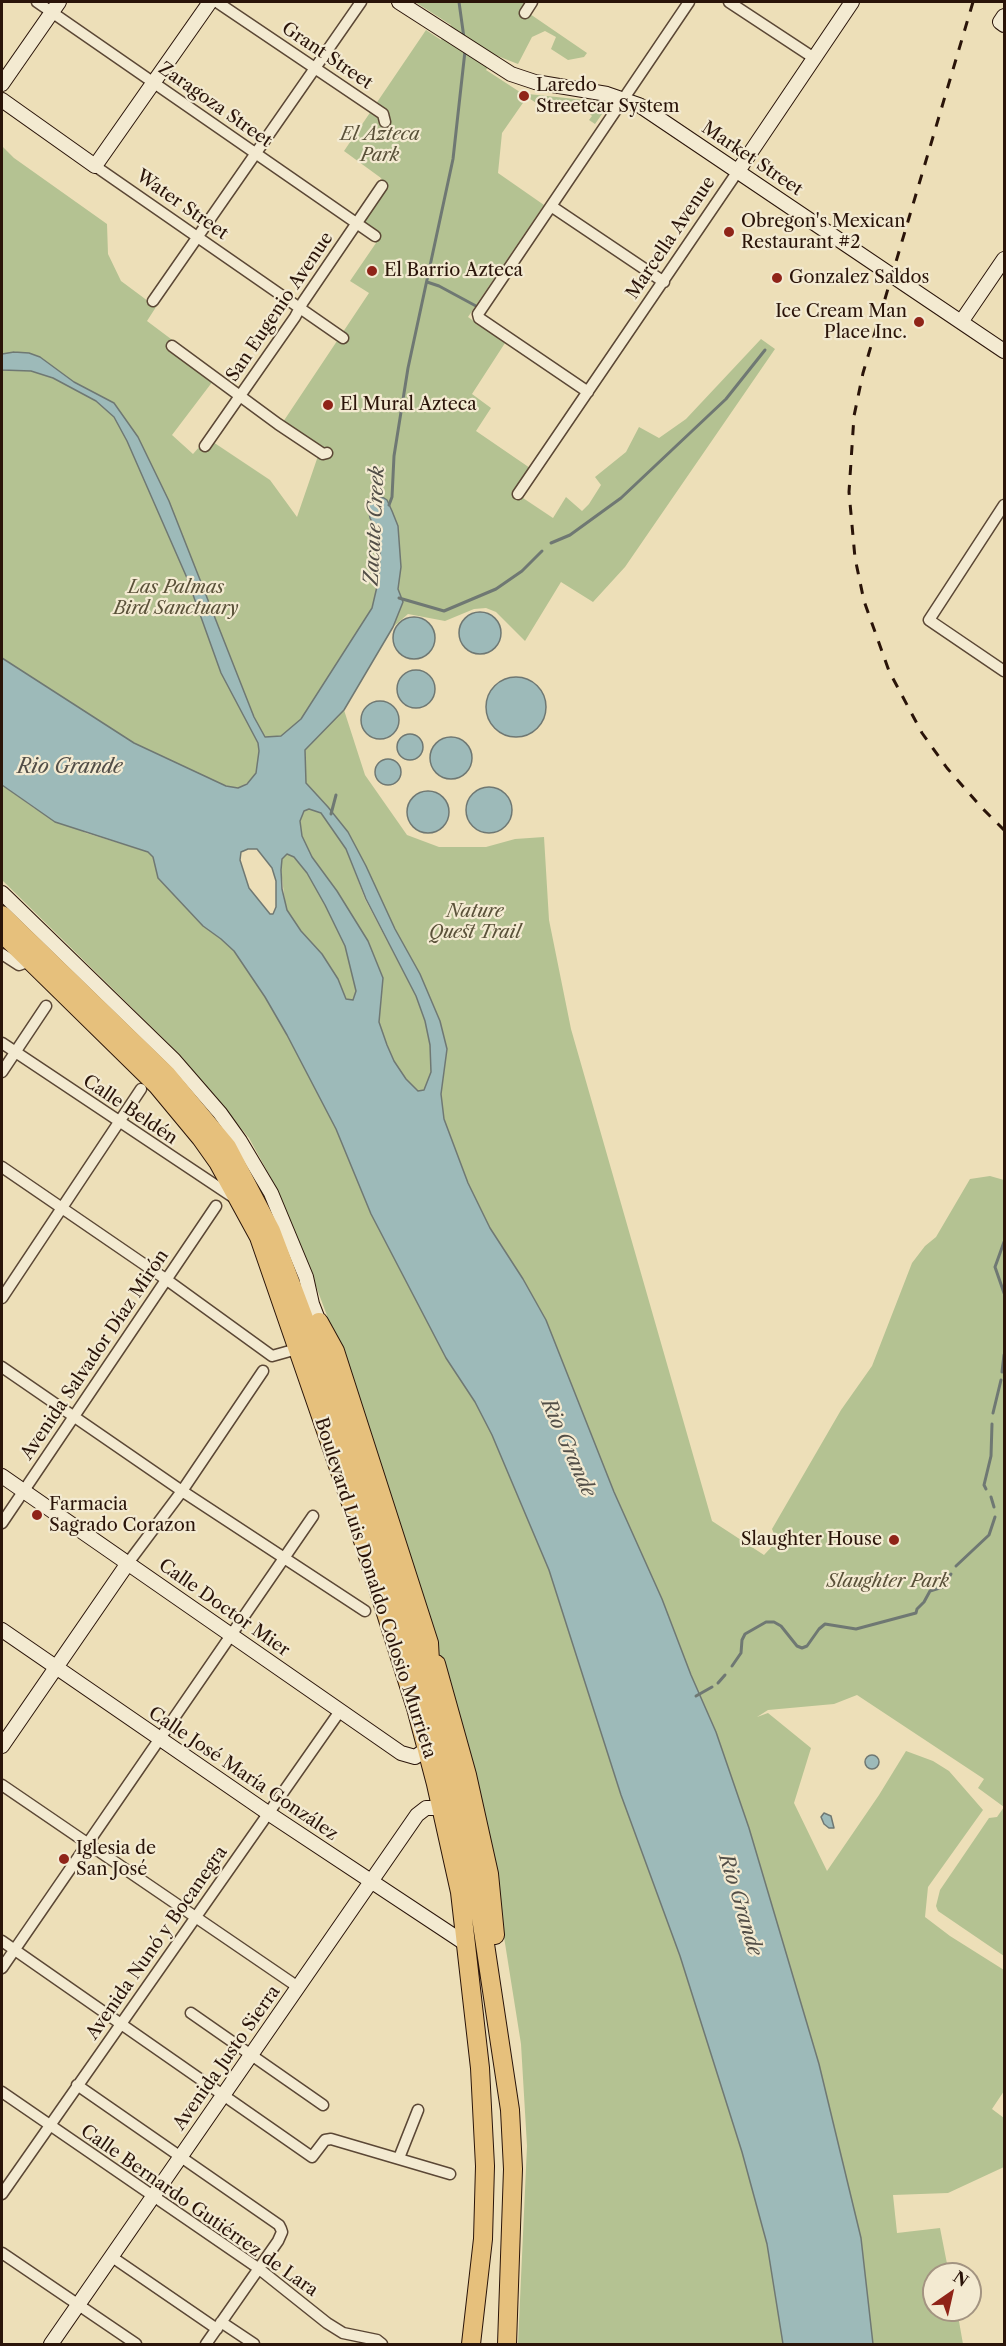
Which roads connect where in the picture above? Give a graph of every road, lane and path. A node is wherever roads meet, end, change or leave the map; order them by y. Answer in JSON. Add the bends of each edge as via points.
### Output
{"nodes":[{"id":1,"x":37,"y":2,"type":"edge"},
{"id":2,"x":210,"y":2,"type":"edge"},
{"id":3,"x":217,"y":2,"type":"edge"},
{"id":4,"x":361,"y":2,"type":"edge"},
{"id":5,"x":399,"y":2,"type":"edge"},
{"id":6,"x":532,"y":2,"type":"edge"},
{"id":7,"x":689,"y":2,"type":"edge"},
{"id":8,"x":729,"y":2,"type":"edge"},
{"id":9,"x":852,"y":2,"type":"edge"},
{"id":10,"x":55,"y":7,"type":"edge"},
{"id":11,"x":525,"y":13,"type":"dead end"},
{"id":12,"x":814,"y":58,"type":"junction"},
{"id":13,"x":314,"y":68,"type":"junction"},
{"id":14,"x":152,"y":82,"type":"junction"},
{"id":15,"x":2,"y":84,"type":"edge"},
{"id":16,"x":623,"y":98,"type":"junction"},
{"id":17,"x":2,"y":100,"type":"edge"},
{"id":18,"x":385,"y":122,"type":"dead end"},
{"id":19,"x":255,"y":153,"type":"junction"},
{"id":20,"x":95,"y":166,"type":"junction"},
{"id":21,"x":738,"y":171,"type":"junction"},
{"id":22,"x":382,"y":186,"type":"dead end"},
{"id":23,"x":551,"y":206,"type":"junction"},
{"id":24,"x":357,"y":224,"type":"junction"},
{"id":25,"x":375,"y":236,"type":"dead end"},
{"id":26,"x":199,"y":238,"type":"junction"},
{"id":27,"x":1005,"y":259,"type":"edge"},
{"id":28,"x":664,"y":282,"type":"junction"},
{"id":29,"x":153,"y":301,"type":"dead end"},
{"id":30,"x":300,"y":309,"type":"junction"},
{"id":31,"x":961,"y":322,"type":"junction"},
{"id":32,"x":343,"y":338,"type":"dead end"},
{"id":33,"x":172,"y":346,"type":"dead end"},
{"id":34,"x":1005,"y":351,"type":"edge"},
{"id":35,"x":588,"y":392,"type":"junction"},
{"id":36,"x":241,"y":395,"type":"junction"},
{"id":37,"x":205,"y":446,"type":"dead end"},
{"id":38,"x":325,"y":454,"type":"dead end"},
{"id":39,"x":518,"y":494,"type":"dead end"},
{"id":40,"x":1004,"y":509,"type":"edge"},
{"id":41,"x":1005,"y":671,"type":"edge"},
{"id":42,"x":2,"y":893,"type":"edge"},
{"id":43,"x":2,"y":915,"type":"edge"},
{"id":44,"x":2,"y":933,"type":"edge"},
{"id":45,"x":2,"y":954,"type":"edge"},
{"id":46,"x":30,"y":961,"type":"junction"},
{"id":47,"x":46,"y":1006,"type":"dead end"},
{"id":48,"x":2,"y":1043,"type":"edge"},
{"id":49,"x":15,"y":1052,"type":"junction"},
{"id":50,"x":2,"y":1072,"type":"edge"},
{"id":51,"x":141,"y":1089,"type":"dead end"},
{"id":52,"x":120,"y":1123,"type":"junction"},
{"id":53,"x":2,"y":1167,"type":"edge"},
{"id":54,"x":242,"y":1203,"type":"junction"},
{"id":55,"x":216,"y":1206,"type":"dead end"},
{"id":56,"x":62,"y":1209,"type":"junction"},
{"id":57,"x":167,"y":1280,"type":"junction"},
{"id":58,"x":2,"y":1298,"type":"edge"},
{"id":59,"x":320,"y":1322,"type":"junction"},
{"id":60,"x":305,"y":1347,"type":"junction"},
{"id":61,"x":2,"y":1367,"type":"edge"},
{"id":62,"x":262,"y":1371,"type":"dead end"},
{"id":63,"x":74,"y":1417,"type":"junction"},
{"id":64,"x":2,"y":1476,"type":"edge"},
{"id":65,"x":23,"y":1491,"type":"junction"},
{"id":66,"x":182,"y":1491,"type":"junction"},
{"id":67,"x":313,"y":1516,"type":"dead end"},
{"id":68,"x":2,"y":1523,"type":"edge"},
{"id":69,"x":284,"y":1559,"type":"junction"},
{"id":70,"x":128,"y":1563,"type":"junction"},
{"id":71,"x":365,"y":1611,"type":"dead end"},
{"id":72,"x":2,"y":1630,"type":"edge"},
{"id":73,"x":231,"y":1635,"type":"junction"},
{"id":74,"x":429,"y":1643,"type":"junction"},
{"id":75,"x":55,"y":1668,"type":"junction"},
{"id":76,"x":432,"y":1706,"type":"junction"},
{"id":77,"x":340,"y":1711,"type":"junction"},
{"id":78,"x":159,"y":1739,"type":"junction"},
{"id":79,"x":2,"y":1746,"type":"edge"},
{"id":80,"x":427,"y":1749,"type":"junction"},
{"id":81,"x":2,"y":1785,"type":"edge"},
{"id":82,"x":442,"y":1808,"type":"junction"},
{"id":83,"x":268,"y":1813,"type":"junction"},
{"id":84,"x":87,"y":1844,"type":"junction"},
{"id":85,"x":371,"y":1881,"type":"junction"},
{"id":86,"x":195,"y":1917,"type":"junction"},
{"id":87,"x":2,"y":1941,"type":"edge"},
{"id":88,"x":466,"y":1944,"type":"junction"},
{"id":89,"x":14,"y":1950,"type":"junction"},
{"id":90,"x":2,"y":1968,"type":"edge"},
{"id":91,"x":298,"y":1987,"type":"junction"},
{"id":92,"x":492,"y":1988,"type":"junction"},
{"id":93,"x":191,"y":2013,"type":"dead end"},
{"id":94,"x":121,"y":2023,"type":"junction"},
{"id":95,"x":251,"y":2055,"type":"junction"},
{"id":96,"x":77,"y":2085,"type":"junction"},
{"id":97,"x":2,"y":2092,"type":"edge"},
{"id":98,"x":224,"y":2094,"type":"junction"},
{"id":99,"x":323,"y":2105,"type":"dead end"},
{"id":100,"x":418,"y":2110,"type":"dead end"},
{"id":101,"x":49,"y":2125,"type":"junction"},
{"id":102,"x":181,"y":2157,"type":"junction"},
{"id":103,"x":399,"y":2158,"type":"junction"},
{"id":104,"x":450,"y":2174,"type":"dead end"},
{"id":105,"x":2,"y":2194,"type":"edge"},
{"id":106,"x":153,"y":2197,"type":"junction"},
{"id":107,"x":2,"y":2253,"type":"edge"},
{"id":108,"x":112,"y":2257,"type":"junction"},
{"id":109,"x":258,"y":2268,"type":"junction"},
{"id":110,"x":78,"y":2306,"type":"junction"},
{"id":111,"x":219,"y":2325,"type":"junction"},
{"id":112,"x":471,"y":2343,"type":"edge"},
{"id":113,"x":51,"y":2344,"type":"edge"},
{"id":114,"x":136,"y":2344,"type":"edge"},
{"id":115,"x":206,"y":2344,"type":"edge"},
{"id":116,"x":254,"y":2344,"type":"edge"},
{"id":117,"x":382,"y":2344,"type":"edge"},
{"id":118,"x":507,"y":2344,"type":"edge"}],
"edges":[{"from":1,"to":10,"type":"street","name":"Zaragoza Street"},
{"from":2,"to":14,"type":"street"},
{"from":3,"to":13,"type":"street","name":"Grant Street"},
{"from":4,"to":13,"type":"street"},
{"from":5,"to":16,"type":"street","name":"Market Street","via":[[512,74]]},
{"from":6,"to":11,"type":"street"},
{"from":7,"to":16,"type":"street"},
{"from":8,"to":12,"type":"street"},
{"from":9,"to":12,"type":"street","name":"Marcella Avenue"},
{"from":10,"to":14,"type":"street","name":"Zaragoza Street"},
{"from":10,"to":15,"type":"street"},
{"from":12,"to":21,"type":"street","name":"Marcella Avenue"},
{"from":13,"to":18,"type":"street","name":"Grant Street","via":[[383,114]]},
{"from":13,"to":19,"type":"street"},
{"from":14,"to":19,"type":"street","name":"Zaragoza Street"},
{"from":14,"to":20,"type":"street"},
{"from":16,"to":21,"type":"street","name":"Market Street"},
{"from":16,"to":23,"type":"street"},
{"from":17,"to":20,"type":"street","name":"Water Street"},
{"from":19,"to":24,"type":"street","name":"Zaragoza Street"},
{"from":19,"to":26,"type":"street"},
{"from":20,"to":26,"type":"street","name":"Water Street"},
{"from":21,"to":28,"type":"street","name":"Marcella Avenue"},
{"from":21,"to":31,"type":"street","name":"Market Street"},
{"from":22,"to":24,"type":"street","name":"San Eugenio Avenue"},
{"from":23,"to":28,"type":"street"},
{"from":23,"to":35,"type":"street","via":[[478,316]]},
{"from":24,"to":25,"type":"street","name":"Zaragoza Street"},
{"from":24,"to":30,"type":"street","name":"San Eugenio Avenue"},
{"from":26,"to":29,"type":"street"},
{"from":26,"to":30,"type":"street","name":"Water Street"},
{"from":27,"to":31,"type":"street"},
{"from":28,"to":35,"type":"street","name":"Marcella Avenue"},
{"from":30,"to":32,"type":"street","name":"Water Street"},
{"from":30,"to":36,"type":"street","name":"San Eugenio Avenue"},
{"from":31,"to":34,"type":"street","name":"Market Street"},
{"from":33,"to":36,"type":"street"},
{"from":35,"to":39,"type":"street","name":"Marcella Avenue"},
{"from":36,"to":37,"type":"street","name":"San Eugenio Avenue"},
{"from":36,"to":38,"type":"street"},
{"from":40,"to":41,"type":"street","via":[[929,620]]},
{"from":42,"to":59,"type":"street","via":[[174,1060],[220,1113],[271,1193]]},
{"from":43,"to":60,"type":"highway","name":"Boulevard Luis Donaldo Colosio Murrieta","via":[[159,1066],[226,1147],[271,1230]]},
{"from":44,"to":46,"type":"highway","name":"Boulevard Luis Donaldo Colosio Murrieta"},
{"from":45,"to":46,"type":"street","via":[[19,964]]},
{"from":46,"to":54,"type":"highway","name":"Boulevard Luis Donaldo Colosio Murrieta","via":[[176,1107],[218,1162]]},
{"from":47,"to":49,"type":"street"},
{"from":48,"to":49,"type":"street","name":"Calle Beldén"},
{"from":49,"to":50,"type":"street"},
{"from":49,"to":52,"type":"street","name":"Calle Beldén"},
{"from":51,"to":52,"type":"street"},
{"from":52,"to":54,"type":"street","name":"Calle Beldén"},
{"from":52,"to":56,"type":"street"},
{"from":53,"to":56,"type":"street"},
{"from":54,"to":60,"type":"highway","name":"Boulevard Luis Donaldo Colosio Murrieta"},
{"from":55,"to":57,"type":"street","name":"Avenida Salvador Díaz Mirón"},
{"from":56,"to":57,"type":"street"},
{"from":56,"to":58,"type":"street"},
{"from":57,"to":60,"type":"street","via":[[272,1356]]},
{"from":57,"to":63,"type":"street","name":"Avenida Salvador Díaz Mirón"},
{"from":59,"to":60,"type":"street","via":[[320,1339]]},
{"from":59,"to":74,"type":"highway","via":[[334,1351]]},
{"from":60,"to":76,"type":"highway","name":"Boulevard Luis Donaldo Colosio Murrieta","via":[[355,1463]]},
{"from":60,"to":80,"type":"highway","name":"Boulevard Luis Donaldo Colosio Murrieta"},
{"from":61,"to":63,"type":"street"},
{"from":62,"to":66,"type":"street"},
{"from":63,"to":65,"type":"street","name":"Avenida Salvador Díaz Mirón"},
{"from":63,"to":66,"type":"street"},
{"from":64,"to":65,"type":"street","name":"Calle Doctor Mier"},
{"from":65,"to":68,"type":"street","name":"Avenida Salvador Díaz Mirón"},
{"from":65,"to":70,"type":"street","name":"Calle Doctor Mier"},
{"from":66,"to":69,"type":"street"},
{"from":66,"to":70,"type":"street"},
{"from":67,"to":69,"type":"street"},
{"from":69,"to":71,"type":"street"},
{"from":69,"to":73,"type":"street"},
{"from":70,"to":73,"type":"street","name":"Calle Doctor Mier"},
{"from":70,"to":75,"type":"street"},
{"from":72,"to":75,"type":"street","name":"Calle José María González"},
{"from":73,"to":77,"type":"street","name":"Calle Doctor Mier"},
{"from":73,"to":78,"type":"street"},
{"from":74,"to":76,"type":"highway"},
{"from":74,"to":92,"type":"highway","via":[[456,1731],[489,1874],[495,1936]]},
{"from":75,"to":78,"type":"street","name":"Calle José María González"},
{"from":75,"to":79,"type":"street"},
{"from":76,"to":92,"type":"highway","name":"Boulevard Luis Donaldo Colosio Murrieta","via":[[477,1891]]},
{"from":77,"to":80,"type":"street","name":"Calle Doctor Mier","via":[[408,1756]]},
{"from":77,"to":83,"type":"street","name":"Avenida Nunó y Bocanegra"},
{"from":78,"to":83,"type":"street","name":"Calle José María González"},
{"from":78,"to":84,"type":"street"},
{"from":80,"to":82,"type":"highway","name":"Boulevard Luis Donaldo Colosio Murrieta"},
{"from":81,"to":84,"type":"street"},
{"from":82,"to":85,"type":"street","name":"Avenida Justo Sierra","via":[[426,1808],[417,1815]]},
{"from":82,"to":88,"type":"highway","name":"Boulevard Luis Donaldo Colosio Murrieta","via":[[460,1892]]},
{"from":83,"to":85,"type":"street","name":"Calle José María González"},
{"from":83,"to":86,"type":"street","name":"Avenida Nunó y Bocanegra"},
{"from":84,"to":86,"type":"street"},
{"from":84,"to":89,"type":"street"},
{"from":85,"to":88,"type":"street","name":"Calle José María González"},
{"from":85,"to":91,"type":"street","name":"Avenida Justo Sierra"},
{"from":86,"to":91,"type":"street"},
{"from":86,"to":94,"type":"street","name":"Avenida Nunó y Bocanegra"},
{"from":87,"to":89,"type":"street"},
{"from":88,"to":112,"type":"highway","name":"Boulevard Luis Donaldo Colosio Murrieta","via":[[480,2068],[485,2166],[483,2239]]},
{"from":89,"to":90,"type":"street"},
{"from":89,"to":94,"type":"street"},
{"from":91,"to":95,"type":"street","name":"Avenida Justo Sierra"},
{"from":92,"to":118,"type":"highway","name":"Boulevard Luis Donaldo Colosio Murrieta","via":[[510,2110],[513,2169]]},
{"from":93,"to":95,"type":"street"},
{"from":94,"to":96,"type":"street","name":"Avenida Nunó y Bocanegra"},
{"from":94,"to":98,"type":"street"},
{"from":95,"to":98,"type":"street","name":"Avenida Justo Sierra"},
{"from":95,"to":99,"type":"street"},
{"from":96,"to":101,"type":"street","name":"Avenida Nunó y Bocanegra"},
{"from":96,"to":102,"type":"street"},
{"from":97,"to":101,"type":"street","name":"Calle Bernardo Gutiérrez de Lara"},
{"from":98,"to":102,"type":"street","name":"Avenida Justo Sierra"},
{"from":98,"to":103,"type":"street","via":[[312,2157],[325,2140],[331,2139]]},
{"from":100,"to":103,"type":"street"},
{"from":101,"to":105,"type":"street","name":"Avenida Nunó y Bocanegra"},
{"from":101,"to":106,"type":"street","name":"Calle Bernardo Gutiérrez de Lara"},
{"from":102,"to":106,"type":"street","name":"Avenida Justo Sierra"},
{"from":102,"to":109,"type":"street","via":[[279,2225],[282,2232]]},
{"from":103,"to":104,"type":"street"},
{"from":106,"to":108,"type":"street","name":"Avenida Justo Sierra"},
{"from":106,"to":109,"type":"street","name":"Calle Bernardo Gutiérrez de Lara"},
{"from":107,"to":110,"type":"street"},
{"from":108,"to":110,"type":"street","name":"Avenida Justo Sierra"},
{"from":108,"to":111,"type":"street"},
{"from":109,"to":111,"type":"street"},
{"from":109,"to":117,"type":"street","name":"Calle Bernardo Gutiérrez de Lara","via":[[343,2333]]},
{"from":110,"to":113,"type":"street","name":"Avenida Justo Sierra"},
{"from":110,"to":114,"type":"street"},
{"from":111,"to":115,"type":"street"},
{"from":111,"to":116,"type":"street"}]}
